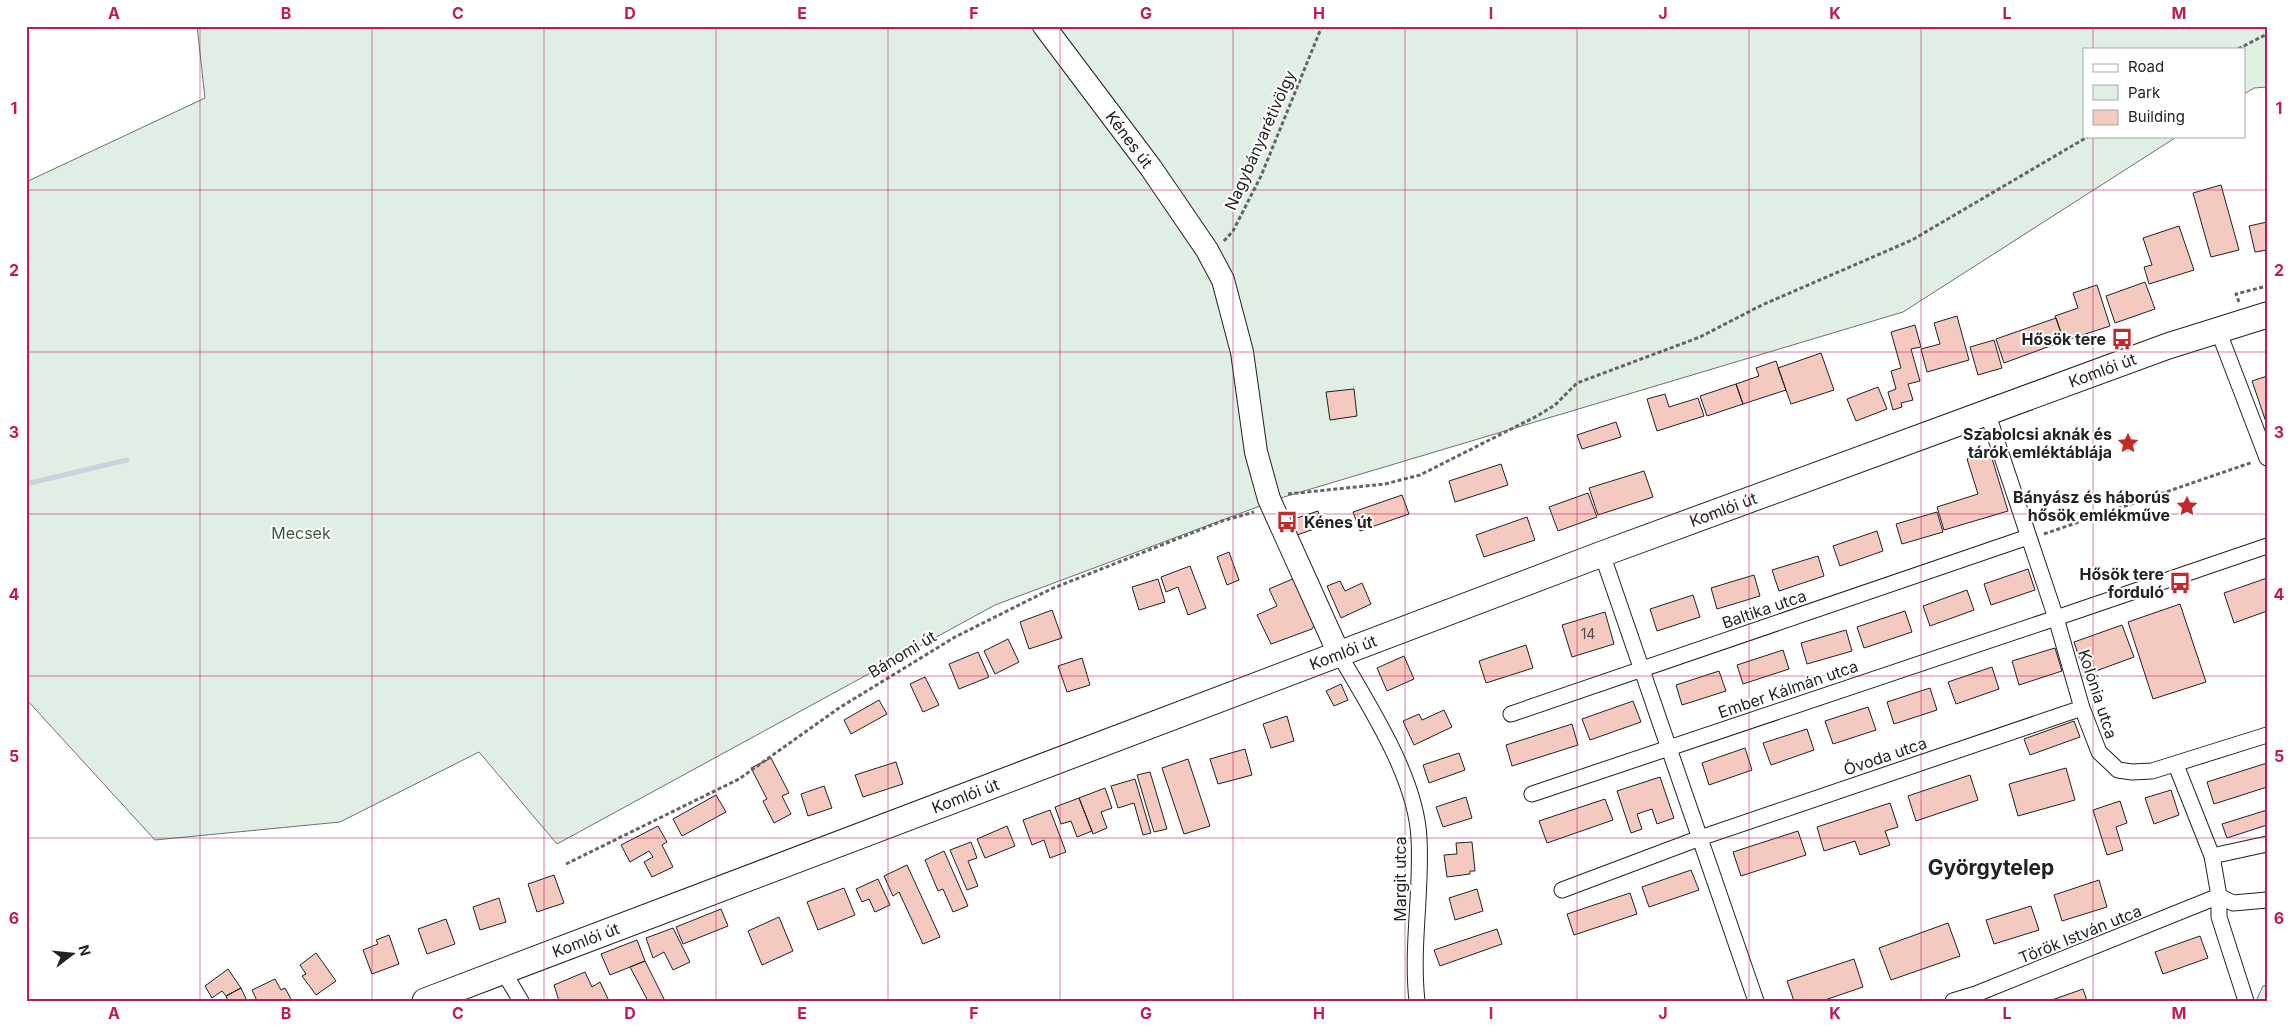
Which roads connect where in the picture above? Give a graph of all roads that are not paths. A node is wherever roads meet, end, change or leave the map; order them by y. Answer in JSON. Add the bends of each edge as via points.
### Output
{"nodes":[{"id":1,"x":1044,"y":26,"type":"edge"},
{"id":2,"x":2267,"y":315,"type":"edge"},
{"id":3,"x":2218,"y":330,"type":"junction"},
{"id":4,"x":1986,"y":412,"type":"junction"},
{"id":5,"x":2267,"y":458,"type":"edge"},
{"id":6,"x":2028,"y":537,"type":"junction"},
{"id":7,"x":2267,"y":546,"type":"edge"},
{"id":8,"x":1602,"y":554,"type":"junction"},
{"id":9,"x":2056,"y":618,"type":"junction"},
{"id":10,"x":1339,"y":654,"type":"junction"},
{"id":11,"x":1643,"y":668,"type":"junction"},
{"id":12,"x":2082,"y":708,"type":"junction"},
{"id":13,"x":1511,"y":714,"type":"dead end"},
{"id":14,"x":2267,"y":735,"type":"edge"},
{"id":15,"x":1668,"y":748,"type":"junction"},
{"id":16,"x":2176,"y":765,"type":"junction"},
{"id":17,"x":1532,"y":794,"type":"dead end"},
{"id":18,"x":1700,"y":838,"type":"junction"},
{"id":19,"x":2267,"y":844,"type":"edge"},
{"id":20,"x":2212,"y":856,"type":"junction"},
{"id":21,"x":1562,"y":890,"type":"dead end"},
{"id":22,"x":2220,"y":896,"type":"junction"},
{"id":23,"x":2267,"y":900,"type":"edge"},
{"id":24,"x":503,"y":971,"type":"junction"},
{"id":25,"x":425,"y":1001,"type":"edge"},
{"id":26,"x":521,"y":1001,"type":"edge"},
{"id":27,"x":1418,"y":1001,"type":"edge"},
{"id":28,"x":1756,"y":1001,"type":"edge"},
{"id":29,"x":1953,"y":1001,"type":"edge"},
{"id":30,"x":2246,"y":1001,"type":"edge"}],
"edges":[{"from":1,"to":10,"type":"street","name":"Kénes út","via":[[1151,168],[1223,280],[1242,352],[1256,452],[1270,503]]},
{"from":2,"to":3,"type":"main road","name":"Komlói út"},
{"from":3,"to":4,"type":"main road","name":"Komlói út"},
{"from":3,"to":5,"type":"street"},
{"from":4,"to":6,"type":"street"},
{"from":4,"to":8,"type":"main road","name":"Komlói út"},
{"from":6,"to":9,"type":"street"},
{"from":6,"to":11,"type":"street","name":"Baltika utca"},
{"from":7,"to":9,"type":"street"},
{"from":8,"to":10,"type":"main road","name":"Komlói út"},
{"from":8,"to":11,"type":"street"},
{"from":9,"to":12,"type":"street","name":"Kolónia utca"},
{"from":9,"to":15,"type":"street","name":"Ember Kálmán utca"},
{"from":10,"to":24,"type":"main road","name":"Komlói út"},
{"from":10,"to":27,"type":"street","name":"Margit utca","via":[[1391,746],[1411,797],[1419,836],[1414,970]]},
{"from":11,"to":13,"type":"street","name":"Baltika utca"},
{"from":11,"to":15,"type":"street"},
{"from":12,"to":16,"type":"street","name":"Kolónia utca","via":[[2099,752],[2118,770],[2152,771]]},
{"from":12,"to":18,"type":"street","name":"Óvoda utca"},
{"from":14,"to":16,"type":"street","name":"Kolónia utca"},
{"from":15,"to":17,"type":"street","name":"Ember Kálmán utca"},
{"from":15,"to":18,"type":"street"},
{"from":16,"to":20,"type":"street"},
{"from":18,"to":21,"type":"street","name":"Óvoda utca"},
{"from":18,"to":28,"type":"street"},
{"from":19,"to":20,"type":"street"},
{"from":20,"to":22,"type":"street"},
{"from":22,"to":23,"type":"street","via":[[2233,903]]},
{"from":22,"to":29,"type":"street","name":"Török István utca"},
{"from":22,"to":30,"type":"street","via":[[2219,917]]},
{"from":24,"to":25,"type":"main road","name":"Komlói út"},
{"from":24,"to":26,"type":"street"}]}
